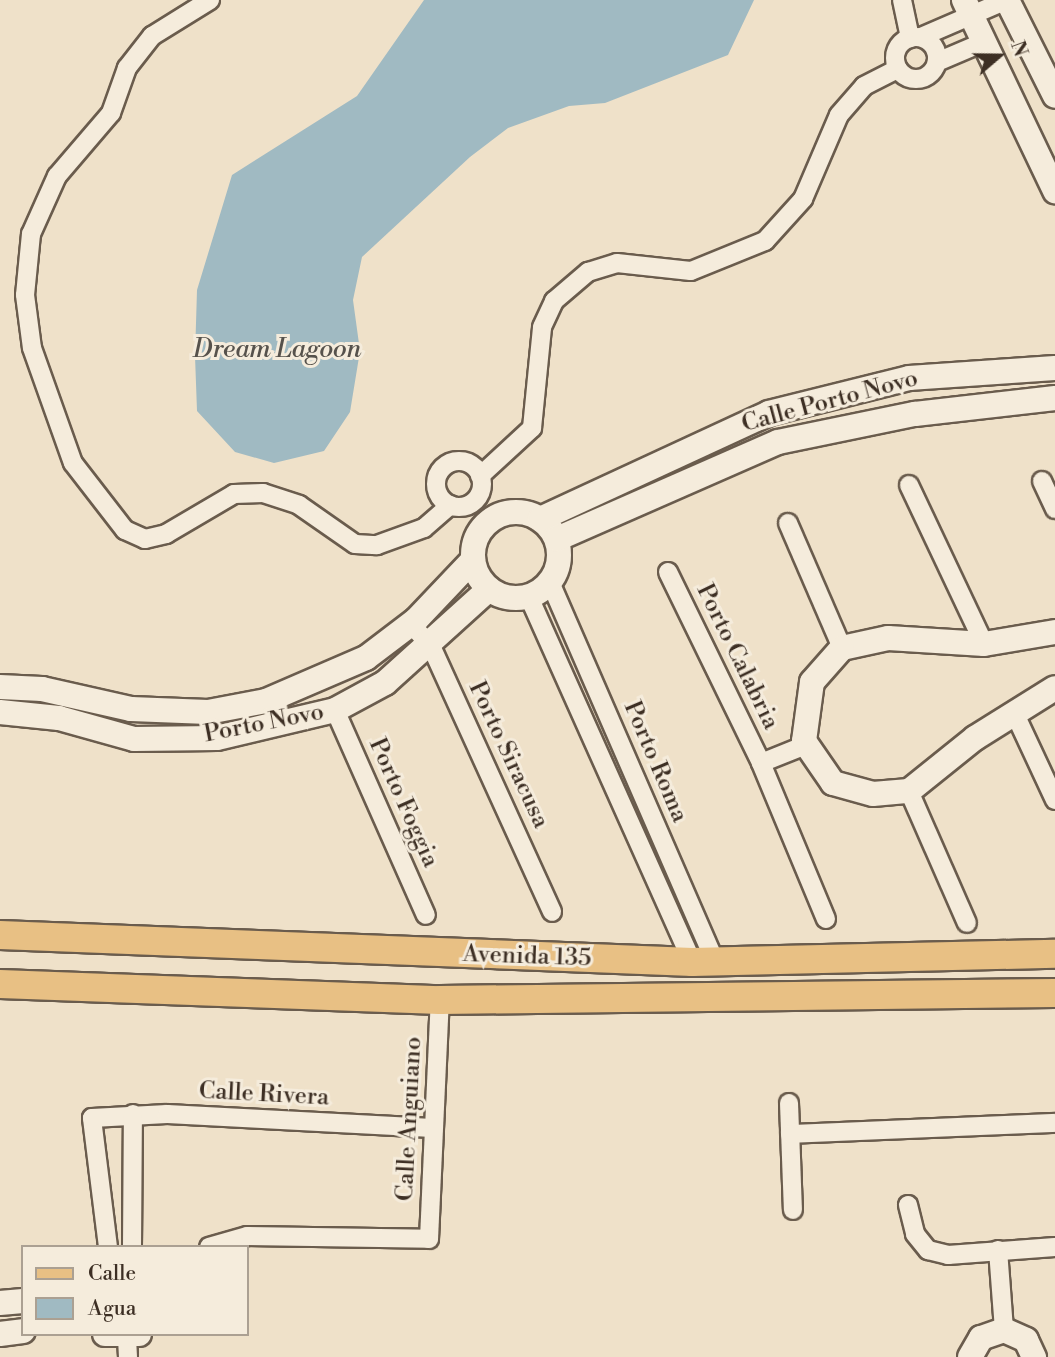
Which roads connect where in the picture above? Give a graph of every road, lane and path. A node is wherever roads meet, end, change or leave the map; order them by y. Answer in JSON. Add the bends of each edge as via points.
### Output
{"nodes":[{"id":1,"x":210,"y":0,"type":"edge"},
{"id":2,"x":902,"y":0,"type":"edge"},
{"id":3,"x":1008,"y":0,"type":"edge"},
{"id":4,"x":968,"y":8,"type":"edge"},
{"id":5,"x":916,"y":38,"type":"junction"},
{"id":6,"x":984,"y":42,"type":"junction"},
{"id":7,"x":937,"y":62,"type":"junction"},
{"id":8,"x":898,"y":69,"type":"junction"},
{"id":9,"x":1055,"y":96,"type":"edge"},
{"id":10,"x":1055,"y":191,"type":"edge"},
{"id":11,"x":1055,"y":368,"type":"edge"},
{"id":12,"x":1055,"y":398,"type":"edge"},
{"id":13,"x":480,"y":476,"type":"junction"},
{"id":14,"x":1042,"y":481,"type":"dead end"},
{"id":15,"x":909,"y":485,"type":"dead end"},
{"id":16,"x":450,"y":505,"type":"junction"},
{"id":17,"x":1055,"y":509,"type":"edge"},
{"id":18,"x":540,"y":519,"type":"junction"},
{"id":19,"x":788,"y":523,"type":"dead end"},
{"id":20,"x":557,"y":539,"type":"junction"},
{"id":21,"x":473,"y":561,"type":"junction"},
{"id":22,"x":668,"y":572,"type":"dead end"},
{"id":23,"x":550,"y":582,"type":"junction"},
{"id":24,"x":489,"y":589,"type":"junction"},
{"id":25,"x":529,"y":597,"type":"junction"},
{"id":26,"x":411,"y":624,"type":"junction"},
{"id":27,"x":1055,"y":632,"type":"edge"},
{"id":28,"x":984,"y":644,"type":"junction"},
{"id":29,"x":431,"y":646,"type":"junction"},
{"id":30,"x":842,"y":648,"type":"junction"},
{"id":31,"x":0,"y":687,"type":"edge"},
{"id":32,"x":1055,"y":688,"type":"edge"},
{"id":33,"x":335,"y":710,"type":"junction"},
{"id":34,"x":0,"y":712,"type":"edge"},
{"id":35,"x":1014,"y":712,"type":"junction"},
{"id":36,"x":806,"y":745,"type":"junction"},
{"id":37,"x":761,"y":763,"type":"junction"},
{"id":38,"x":909,"y":791,"type":"junction"},
{"id":39,"x":1055,"y":800,"type":"edge"},
{"id":40,"x":691,"y":907,"type":"junction"},
{"id":41,"x":552,"y":912,"type":"dead end"},
{"id":42,"x":426,"y":915,"type":"dead end"},
{"id":43,"x":671,"y":915,"type":"junction"},
{"id":44,"x":826,"y":919,"type":"dead end"},
{"id":45,"x":967,"y":923,"type":"dead end"},
{"id":46,"x":0,"y":935,"type":"edge"},
{"id":47,"x":1055,"y":954,"type":"edge"},
{"id":48,"x":704,"y":962,"type":"junction"},
{"id":49,"x":0,"y":984,"type":"edge"},
{"id":50,"x":1055,"y":993,"type":"edge"},
{"id":51,"x":440,"y":1000,"type":"junction"},
{"id":52,"x":789,"y":1103,"type":"dead end"},
{"id":53,"x":133,"y":1114,"type":"junction"},
{"id":54,"x":1055,"y":1123,"type":"edge"},
{"id":55,"x":433,"y":1128,"type":"junction"},
{"id":56,"x":790,"y":1134,"type":"junction"},
{"id":57,"x":908,"y":1205,"type":"dead end"},
{"id":58,"x":793,"y":1210,"type":"dead end"},
{"id":59,"x":108,"y":1245,"type":"edge"},
{"id":60,"x":132,"y":1245,"type":"edge"},
{"id":61,"x":216,"y":1245,"type":"edge"},
{"id":62,"x":1055,"y":1247,"type":"edge"},
{"id":63,"x":998,"y":1250,"type":"junction"},
{"id":64,"x":21,"y":1301,"type":"edge"},
{"id":65,"x":0,"y":1303,"type":"edge"},
{"id":66,"x":1004,"y":1330,"type":"junction"},
{"id":67,"x":21,"y":1331,"type":"edge"},
{"id":68,"x":0,"y":1335,"type":"edge"},
{"id":69,"x":1055,"y":1352,"type":"edge"},
{"id":70,"x":2,"y":1357,"type":"edge"},
{"id":71,"x":970,"y":1357,"type":"edge"},
{"id":72,"x":1034,"y":1357,"type":"edge"},
{"id":73,"x":1046,"y":1357,"type":"edge"}],
"edges":[{"from":1,"to":16,"type":"street","via":[[152,36],[127,68],[111,113],[57,176],[31,234],[25,295],[32,348],[73,463],[125,530],[145,539],[166,534],[234,494],[263,493],[299,505],[355,544],[377,545],[424,528]]},
{"from":2,"to":5,"type":"street"},
{"from":3,"to":4,"type":"street"},
{"from":3,"to":9,"type":"street"},
{"from":4,"to":5,"type":"street"},
{"from":4,"to":6,"type":"street"},
{"from":5,"to":7,"type":"street","via":[[934,47]]},
{"from":5,"to":8,"type":"street","via":[[896,50]]},
{"from":6,"to":7,"type":"street"},
{"from":6,"to":10,"type":"street"},
{"from":7,"to":8,"type":"street","via":[[920,79]]},
{"from":8,"to":13,"type":"street","via":[[864,86],[839,115],[803,199],[765,240],[691,271],[617,263],[588,272],[554,301],[542,327],[532,428]]},
{"from":11,"to":18,"type":"street","name":"Calle Porto Novo","via":[[909,378],[769,413]]},
{"from":12,"to":20,"type":"street","name":"Calle Porto Novo","via":[[915,414],[778,442]]},
{"from":13,"to":16,"type":"street","via":[[477,498]]},
{"from":13,"to":16,"type":"street","via":[[464,462],[443,468],[436,488]]},
{"from":14,"to":17,"type":"street"},
{"from":15,"to":28,"type":"street"},
{"from":18,"to":20,"type":"street"},
{"from":18,"to":21,"type":"street","via":[[513,511],[493,518],[478,533]]},
{"from":19,"to":30,"type":"street"},
{"from":20,"to":23,"type":"street","via":[[559,561]]},
{"from":21,"to":24,"type":"street"},
{"from":21,"to":26,"type":"street","name":"Porto Novo"},
{"from":22,"to":37,"type":"street","name":"Porto Calabria"},
{"from":23,"to":25,"type":"street"},
{"from":23,"to":40,"type":"street","name":"Porto Roma"},
{"from":24,"to":25,"type":"street"},
{"from":24,"to":29,"type":"street","name":"Porto Novo"},
{"from":25,"to":43,"type":"street","name":"Porto Roma"},
{"from":26,"to":29,"type":"street","name":"Porto Siracusa"},
{"from":26,"to":31,"type":"street","name":"Porto Novo","via":[[366,658],[319,681],[266,701],[208,712],[131,709],[42,689]]},
{"from":27,"to":28,"type":"street"},
{"from":28,"to":30,"type":"street","via":[[888,638]]},
{"from":29,"to":33,"type":"street","name":"Porto Novo"},
{"from":29,"to":41,"type":"street","name":"Porto Siracusa"},
{"from":30,"to":36,"type":"street","via":[[812,682],[803,716]]},
{"from":32,"to":35,"type":"street"},
{"from":33,"to":34,"type":"street","name":"Porto Novo","via":[[217,738],[134,739],[59,718]]},
{"from":33,"to":42,"type":"street","name":"Porto Foggia"},
{"from":35,"to":38,"type":"street"},
{"from":35,"to":39,"type":"street"},
{"from":36,"to":37,"type":"street"},
{"from":36,"to":38,"type":"street","via":[[833,783],[873,794]]},
{"from":37,"to":44,"type":"street","name":"Porto Calabria"},
{"from":38,"to":45,"type":"street"},
{"from":40,"to":43,"type":"street"},
{"from":40,"to":48,"type":"street","name":"Porto Roma"},
{"from":43,"to":48,"type":"street","name":"Porto Roma"},
{"from":46,"to":48,"type":"main road","name":"Avenida 135"},
{"from":47,"to":48,"type":"main road","name":"Avenida 135"},
{"from":49,"to":51,"type":"main road","name":"Avenida 135"},
{"from":50,"to":51,"type":"main road","name":"Avenida 135"},
{"from":51,"to":55,"type":"street","name":"Calle Anguiano"},
{"from":52,"to":56,"type":"street"},
{"from":53,"to":55,"type":"street","name":"Calle Rivera"},
{"from":53,"to":59,"type":"street","name":"Calle Rivera","via":[[92,1118]]},
{"from":53,"to":60,"type":"street"},
{"from":54,"to":56,"type":"street"},
{"from":55,"to":61,"type":"street","name":"Calle Anguiano","via":[[429,1239],[247,1236]]},
{"from":56,"to":58,"type":"street"},
{"from":57,"to":63,"type":"street","via":[[915,1234],[928,1250]]},
{"from":62,"to":63,"type":"street"},
{"from":63,"to":66,"type":"street"},
{"from":64,"to":65,"type":"street"},
{"from":66,"to":71,"type":"street","via":[[981,1338]]},
{"from":66,"to":72,"type":"street","via":[[1026,1340]]},
{"from":67,"to":68,"type":"street"},
{"from":68,"to":70,"type":"street"},
{"from":69,"to":73,"type":"street"}]}
